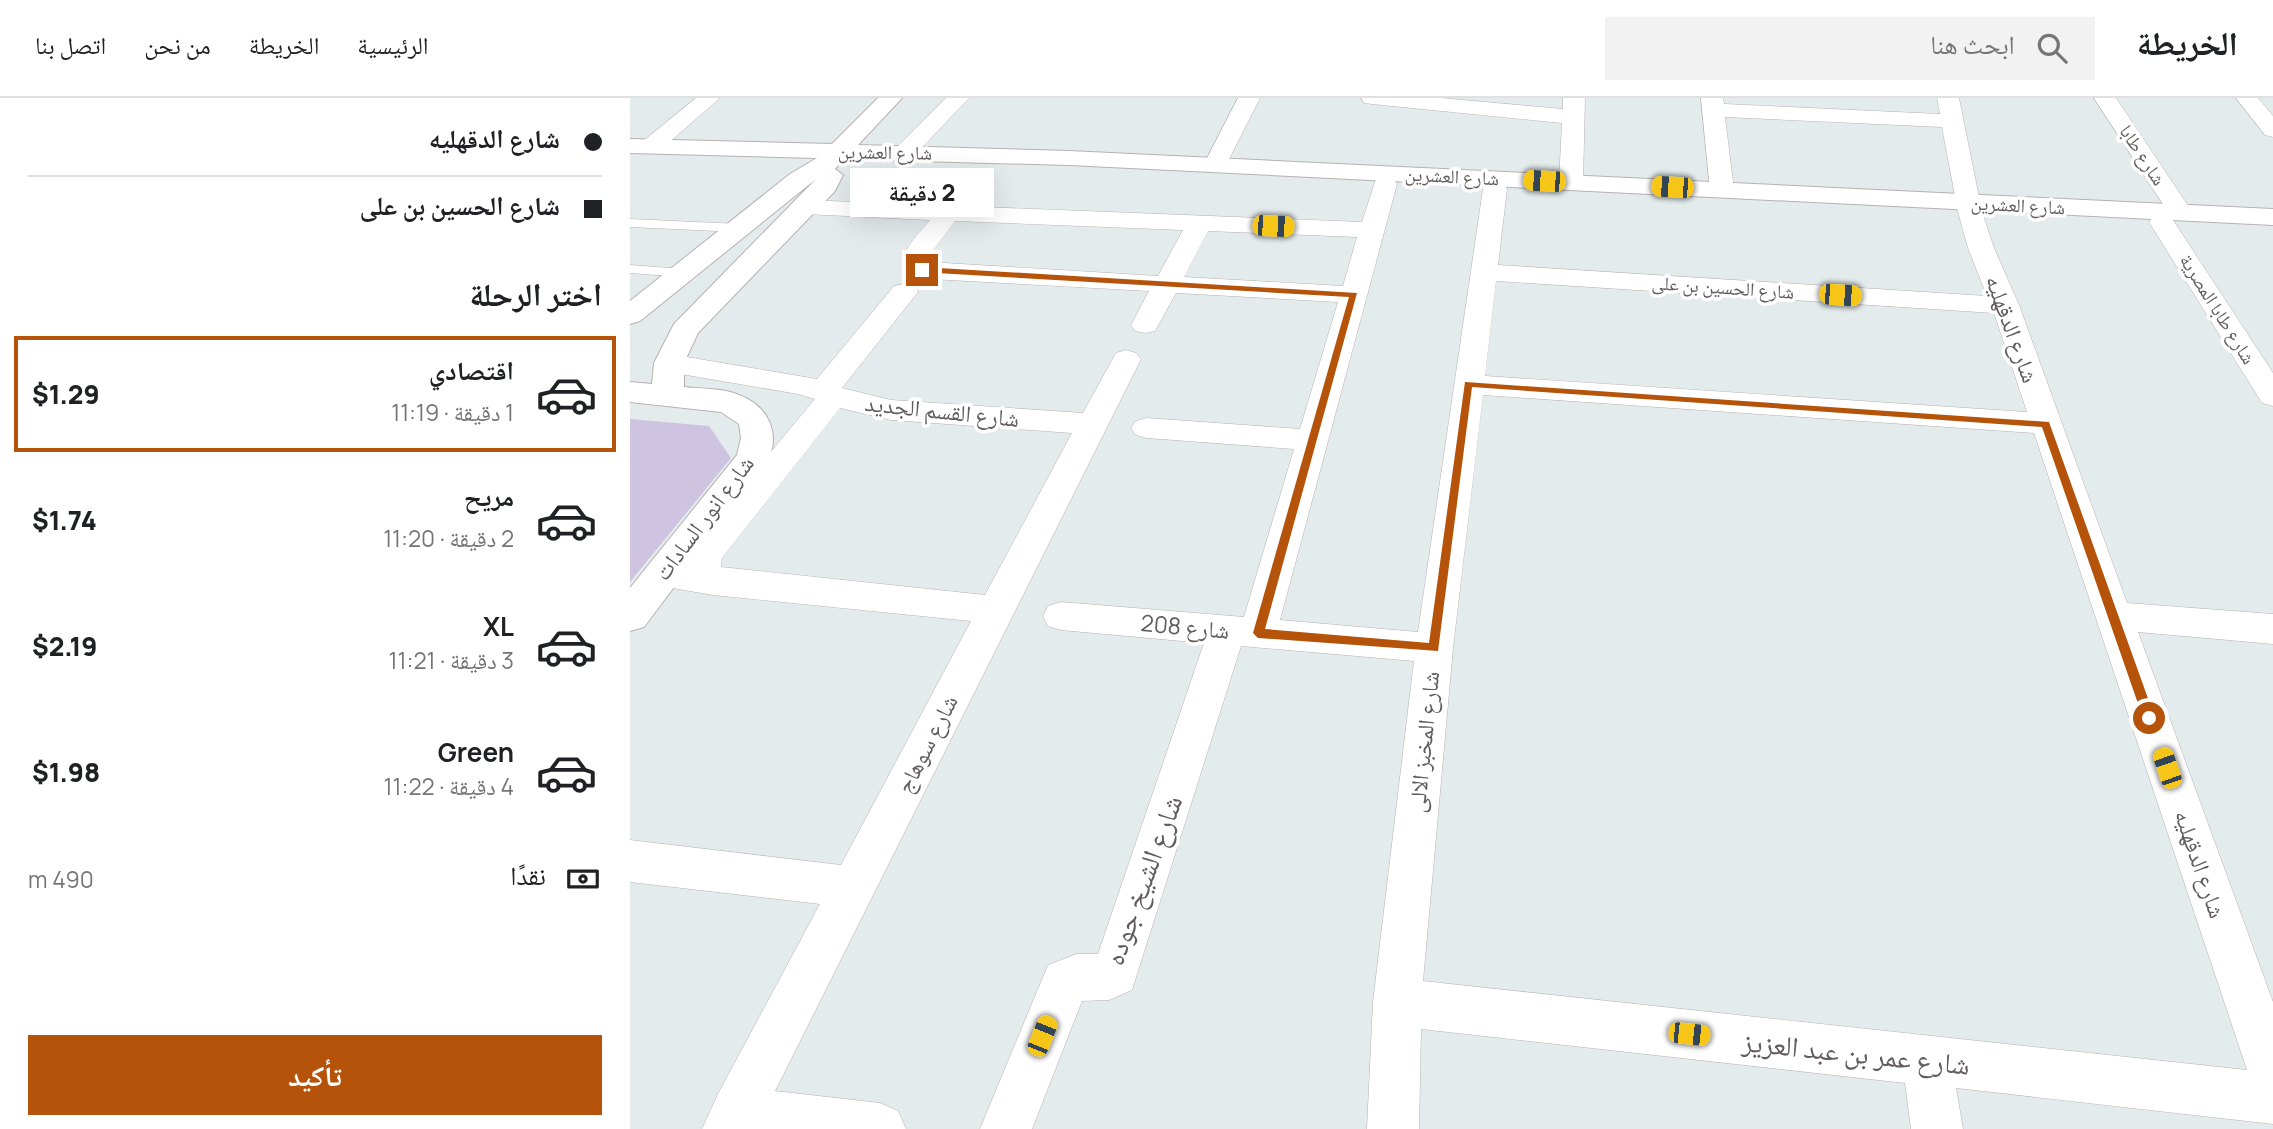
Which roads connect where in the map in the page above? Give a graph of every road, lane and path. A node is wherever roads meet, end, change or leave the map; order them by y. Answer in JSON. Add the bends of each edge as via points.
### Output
{"nodes":[{"id":1,"x":709,"y":98,"type":"edge"},
{"id":2,"x":891,"y":98,"type":"edge"},
{"id":3,"x":958,"y":98,"type":"edge"},
{"id":4,"x":1249,"y":98,"type":"edge"},
{"id":5,"x":1372,"y":98,"type":"edge"},
{"id":6,"x":2105,"y":98,"type":"edge"},
{"id":7,"x":2247,"y":98,"type":"edge"},
{"id":8,"x":1712,"y":104,"type":"edge"},
{"id":9,"x":1573,"y":107,"type":"edge"},
{"id":10,"x":1951,"y":109,"type":"edge"},
{"id":11,"x":2273,"y":130,"type":"edge"},
{"id":12,"x":637,"y":151,"type":"edge"},
{"id":13,"x":904,"y":153,"type":"junction"},
{"id":14,"x":833,"y":157,"type":"junction"},
{"id":15,"x":1216,"y":164,"type":"junction"},
{"id":16,"x":1571,"y":183,"type":"junction"},
{"id":17,"x":1385,"y":184,"type":"junction"},
{"id":18,"x":1495,"y":189,"type":"junction"},
{"id":19,"x":1722,"y":190,"type":"junction"},
{"id":20,"x":805,"y":207,"type":"junction"},
{"id":21,"x":1969,"y":207,"type":"junction"},
{"id":22,"x":948,"y":213,"type":"junction"},
{"id":23,"x":2172,"y":217,"type":"junction"},
{"id":24,"x":2273,"y":217,"type":"edge"},
{"id":25,"x":630,"y":223,"type":"edge"},
{"id":26,"x":1199,"y":223,"type":"junction"},
{"id":27,"x":739,"y":228,"type":"junction"},
{"id":28,"x":2273,"y":228,"type":"edge"},
{"id":29,"x":1372,"y":230,"type":"junction"},
{"id":30,"x":630,"y":269,"type":"edge"},
{"id":31,"x":1483,"y":272,"type":"junction"},
{"id":32,"x":683,"y":273,"type":"junction"},
{"id":33,"x":738,"y":276,"type":"junction"},
{"id":34,"x":1167,"y":284,"type":"junction"},
{"id":35,"x":904,"y":292,"type":"dead end"},
{"id":36,"x":1354,"y":295,"type":"junction"},
{"id":37,"x":2005,"y":305,"type":"junction"},
{"id":38,"x":630,"y":315,"type":"edge"},
{"id":39,"x":1145,"y":325,"type":"dead end"},
{"id":40,"x":1126,"y":359,"type":"dead end"},
{"id":41,"x":669,"y":379,"type":"junction"},
{"id":42,"x":1468,"y":384,"type":"junction"},
{"id":43,"x":630,"y":391,"type":"edge"},
{"id":44,"x":829,"y":394,"type":"junction"},
{"id":45,"x":2273,"y":396,"type":"edge"},
{"id":46,"x":1093,"y":424,"type":"junction"},
{"id":47,"x":2046,"y":424,"type":"junction"},
{"id":48,"x":1147,"y":428,"type":"dead end"},
{"id":49,"x":1313,"y":440,"type":"junction"},
{"id":50,"x":662,"y":575,"type":"junction"},
{"id":51,"x":713,"y":581,"type":"junction"},
{"id":52,"x":997,"y":610,"type":"junction"},
{"id":53,"x":630,"y":616,"type":"edge"},
{"id":54,"x":1061,"y":616,"type":"dead end"},
{"id":55,"x":2113,"y":617,"type":"junction"},
{"id":56,"x":2273,"y":629,"type":"edge"},
{"id":57,"x":1242,"y":632,"type":"junction"},
{"id":58,"x":1434,"y":648,"type":"junction"},
{"id":59,"x":630,"y":860,"type":"edge"},
{"id":60,"x":852,"y":887,"type":"junction"},
{"id":61,"x":1397,"y":1002,"type":"junction"},
{"id":62,"x":1927,"y":1061,"type":"junction"},
{"id":63,"x":2273,"y":1071,"type":"edge"},
{"id":64,"x":2273,"y":1098,"type":"edge"},
{"id":65,"x":732,"y":1120,"type":"edge"},
{"id":66,"x":880,"y":1129,"type":"edge"},
{"id":67,"x":1006,"y":1129,"type":"edge"},
{"id":68,"x":1393,"y":1129,"type":"edge"},
{"id":69,"x":1937,"y":1129,"type":"edge"}],
"edges":[{"from":1,"to":12,"type":"street"},
{"from":2,"to":14,"type":"street"},
{"from":3,"to":13,"type":"street"},
{"from":4,"to":15,"type":"street"},
{"from":5,"to":9,"type":"street"},
{"from":6,"to":23,"type":"street","name":"شارع طابا"},
{"from":7,"to":11,"type":"street"},
{"from":8,"to":10,"type":"street"},
{"from":8,"to":19,"type":"street"},
{"from":9,"to":16,"type":"street"},
{"from":10,"to":21,"type":"street","name":"شارع الدقهليه"},
{"from":12,"to":14,"type":"street","name":"شارع العشرين"},
{"from":13,"to":14,"type":"street","name":"شارع العشرين"},
{"from":13,"to":15,"type":"street","name":"شارع العشرين"},
{"from":14,"to":17,"type":"street","name":"شارع العشرين"},
{"from":14,"to":20,"type":"street","via":[[831,177]]},
{"from":14,"to":27,"type":"street"},
{"from":15,"to":16,"type":"street","name":"شارع العشرين"},
{"from":16,"to":19,"type":"street","name":"شارع العشرين"},
{"from":17,"to":18,"type":"street","name":"شارع العشرين"},
{"from":17,"to":29,"type":"street","name":"شارع الشيخ جوده"},
{"from":18,"to":21,"type":"street","name":"شارع العشرين"},
{"from":18,"to":31,"type":"street","name":"شارع المخبز الالى"},
{"from":19,"to":21,"type":"street","name":"شارع العشرين"},
{"from":20,"to":22,"type":"street"},
{"from":20,"to":33,"type":"street"},
{"from":21,"to":23,"type":"street","name":"شارع العشرين"},
{"from":21,"to":37,"type":"street","name":"شارع الدقهليه"},
{"from":22,"to":26,"type":"street"},
{"from":22,"to":34,"type":"street","via":[[915,257],[915,267]]},
{"from":23,"to":24,"type":"street","name":"شارع العشرين"},
{"from":23,"to":28,"type":"street","name":"شارع العشرين"},
{"from":23,"to":45,"type":"street","name":"شارع طابا المصرية"},
{"from":25,"to":27,"type":"lane"},
{"from":26,"to":29,"type":"street"},
{"from":26,"to":34,"type":"street"},
{"from":27,"to":32,"type":"street"},
{"from":29,"to":36,"type":"street","name":"شارع الشيخ جوده"},
{"from":30,"to":32,"type":"lane"},
{"from":31,"to":37,"type":"street","name":"شارع الحسين بن على"},
{"from":31,"to":42,"type":"street","name":"شارع المخبز الالى"},
{"from":32,"to":33,"type":"street"},
{"from":32,"to":38,"type":"street"},
{"from":33,"to":41,"type":"street","via":[[685,330]]},
{"from":34,"to":36,"type":"street"},
{"from":34,"to":39,"type":"street"},
{"from":35,"to":44,"type":"street"},
{"from":36,"to":49,"type":"street","name":"شارع الشيخ جوده"},
{"from":37,"to":47,"type":"street","name":"شارع الدقهليه"},
{"from":40,"to":46,"type":"street","name":"شارع سوهاج"},
{"from":41,"to":43,"type":"street","name":"شارع انور السادات"},
{"from":41,"to":44,"type":"street","name":"شارع القسم الجديد","via":[[783,381]]},
{"from":41,"to":50,"type":"street","name":"شارع انور السادات","via":[[743,409],[758,430],[758,443],[753,458]]},
{"from":42,"to":47,"type":"street"},
{"from":42,"to":58,"type":"street","name":"شارع المخبز الالى"},
{"from":44,"to":46,"type":"street","name":"شارع القسم الجديد","via":[[891,410]]},
{"from":44,"to":51,"type":"street","via":[[706,553],[702,567]]},
{"from":46,"to":52,"type":"street","name":"شارع سوهاج"},
{"from":47,"to":55,"type":"street","name":"شارع الدقهليه"},
{"from":48,"to":49,"type":"street"},
{"from":49,"to":57,"type":"street","name":"شارع الشيخ جوده"},
{"from":50,"to":51,"type":"street"},
{"from":50,"to":53,"type":"street","name":"شارع انور السادات"},
{"from":51,"to":52,"type":"street"},
{"from":52,"to":60,"type":"street","name":"شارع سوهاج"},
{"from":54,"to":57,"type":"street","name":"شارع 208"},
{"from":55,"to":56,"type":"street"},
{"from":55,"to":63,"type":"street","name":"شارع الدقهليه"},
{"from":57,"to":58,"type":"street","name":"شارع 208"},
{"from":57,"to":67,"type":"street","name":"شارع الشيخ جوده","via":[[1115,973],[1073,977],[1065,982]]},
{"from":58,"to":61,"type":"street","name":"شارع المخبز الالى"},
{"from":59,"to":60,"type":"street"},
{"from":60,"to":65,"type":"street","name":"شارع سوهاج"},
{"from":61,"to":62,"type":"street","name":"شارع عمر بن عبد العزيز"},
{"from":61,"to":68,"type":"street","name":"شارع المخبز الالى"},
{"from":62,"to":64,"type":"street","name":"شارع عمر بن عبد العزيز"},
{"from":62,"to":69,"type":"street"},
{"from":65,"to":66,"type":"street"}]}
